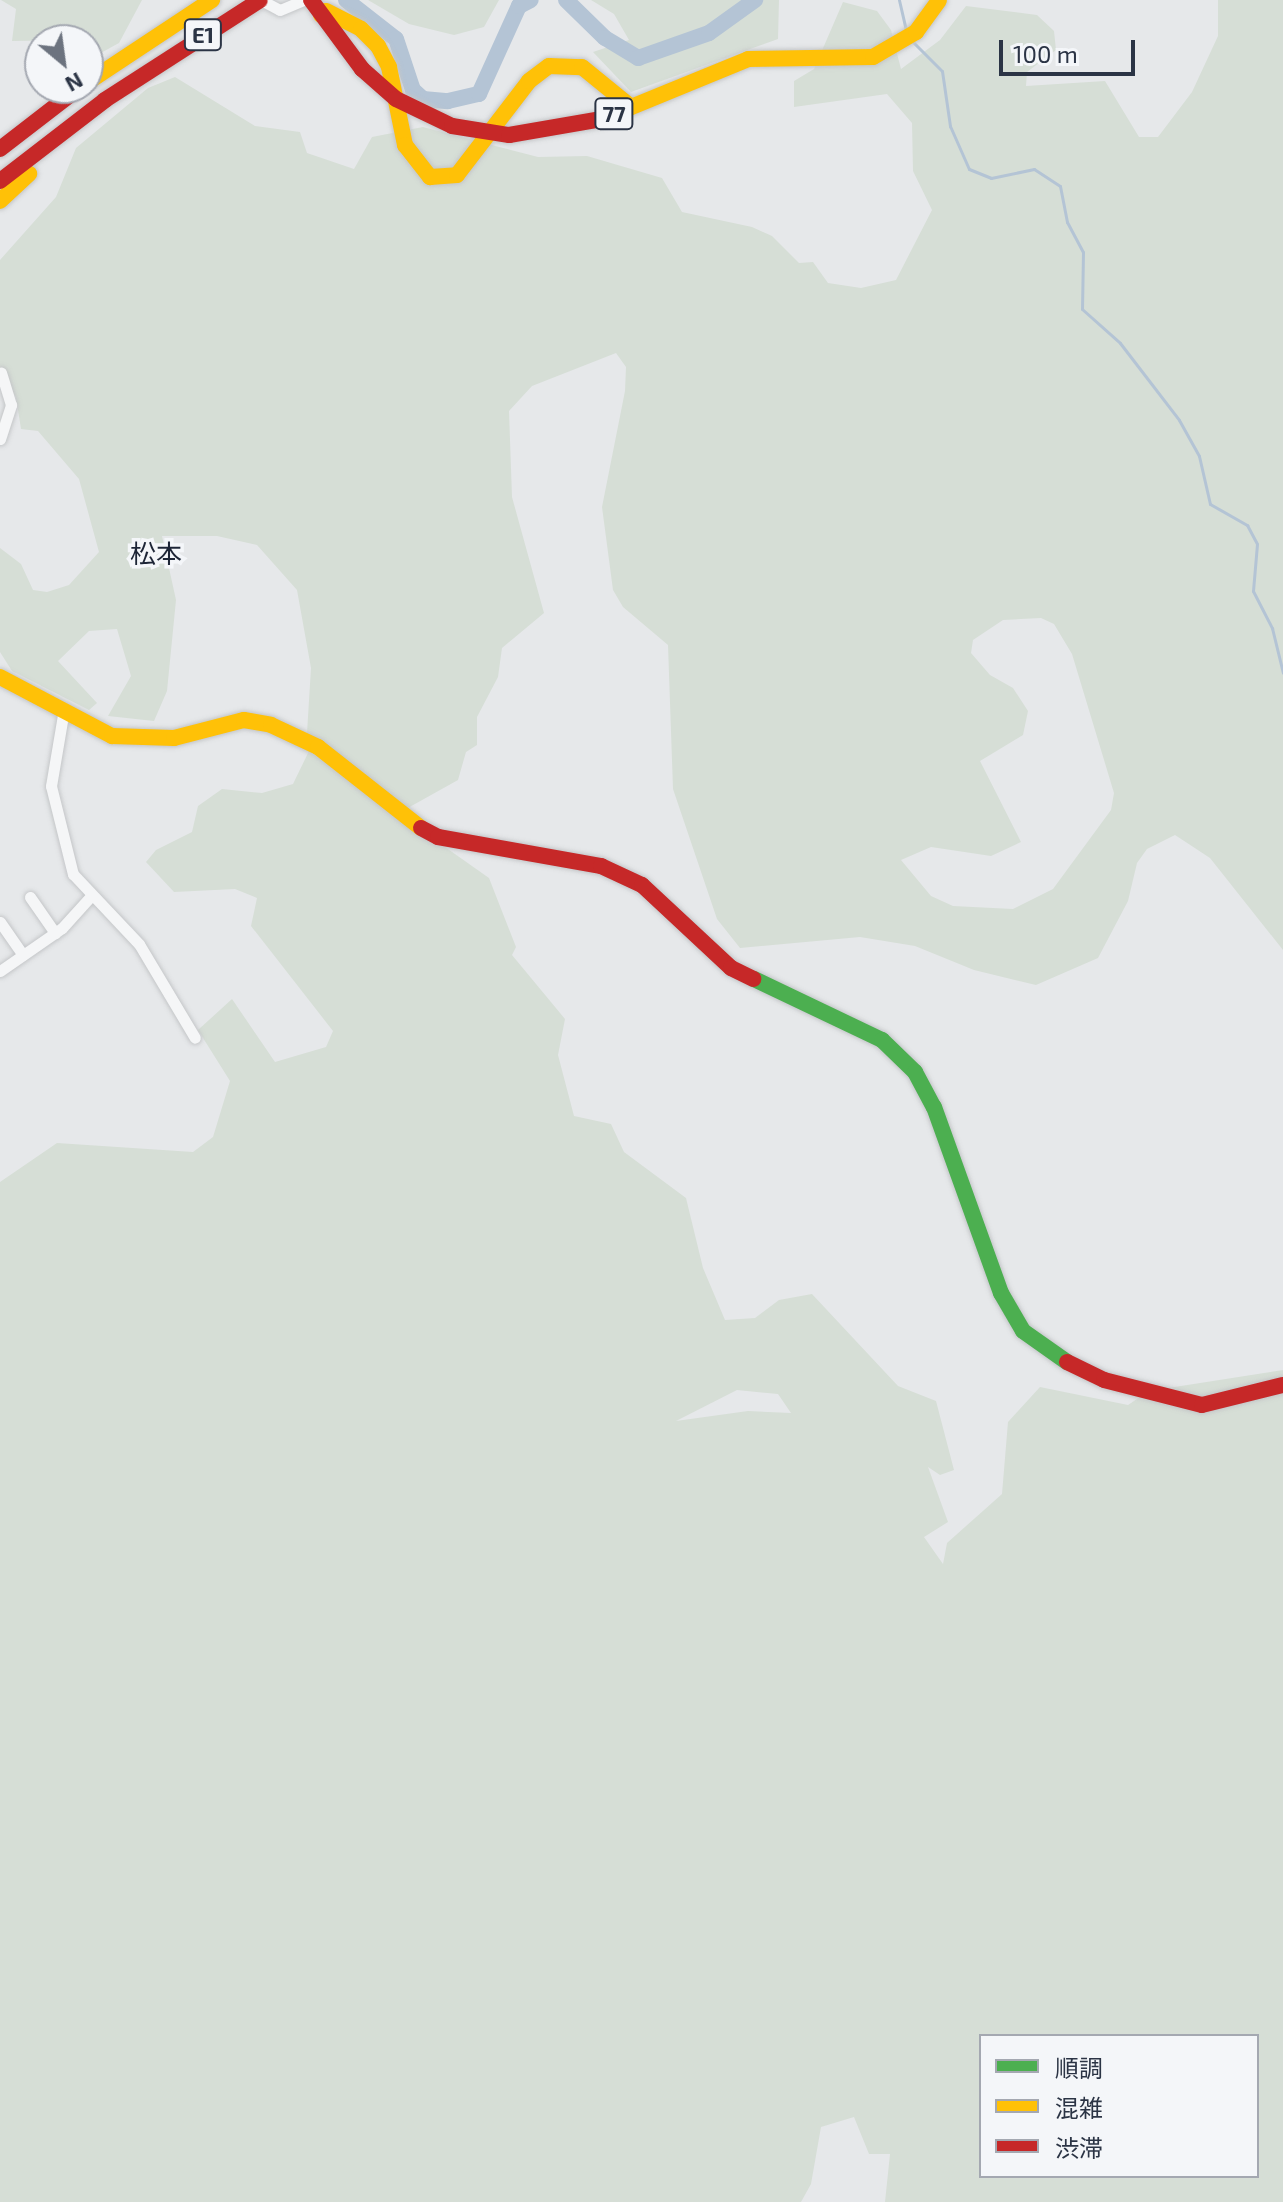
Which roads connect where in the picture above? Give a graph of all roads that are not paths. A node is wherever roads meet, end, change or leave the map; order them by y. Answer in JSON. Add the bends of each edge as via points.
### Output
{"nodes":[{"id":1,"x":212,"y":0,"type":"edge"},
{"id":2,"x":261,"y":0,"type":"edge"},
{"id":3,"x":303,"y":0,"type":"edge"},
{"id":4,"x":311,"y":0,"type":"edge"},
{"id":5,"x":939,"y":0,"type":"edge"},
{"id":6,"x":321,"y":15,"type":"junction"},
{"id":7,"x":104,"y":71,"type":"edge"},
{"id":8,"x":146,"y":72,"type":"junction"},
{"id":9,"x":396,"y":99,"type":"junction"},
{"id":10,"x":58,"y":104,"type":"edge"},
{"id":11,"x":631,"y":107,"type":"junction"},
{"id":12,"x":491,"y":134,"type":"junction"},
{"id":13,"x":0,"y":149,"type":"edge"},
{"id":14,"x":0,"y":181,"type":"edge"},
{"id":15,"x":0,"y":201,"type":"edge"},
{"id":16,"x":1,"y":372,"type":"edge"},
{"id":17,"x":0,"y":439,"type":"edge"},
{"id":18,"x":0,"y":677,"type":"edge"},
{"id":19,"x":63,"y":715,"type":"junction"},
{"id":20,"x":30,"y":897,"type":"dead end"},
{"id":21,"x":90,"y":897,"type":"junction"},
{"id":22,"x":0,"y":922,"type":"edge"},
{"id":23,"x":55,"y":933,"type":"junction"},
{"id":24,"x":23,"y":955,"type":"junction"},
{"id":25,"x":0,"y":971,"type":"edge"},
{"id":26,"x":195,"y":1038,"type":"dead end"},
{"id":27,"x":1283,"y":1385,"type":"edge"}],
"edges":[{"from":1,"to":7,"type":"main road","number":"E1"},
{"from":2,"to":3,"type":"street","via":[[280,10]]},
{"from":2,"to":8,"type":"main road","number":"E1"},
{"from":4,"to":6,"type":"main road","number":"77"},
{"from":5,"to":11,"type":"main road","number":"77","via":[[916,32],[873,57],[748,59]]},
{"from":6,"to":9,"type":"main road","number":"77","via":[[362,69]]},
{"from":6,"to":9,"type":"main road","via":[[326,11],[361,29],[378,46]]},
{"from":8,"to":14,"type":"main road","number":"E1"},
{"from":8,"to":15,"type":"main road"},
{"from":9,"to":12,"type":"main road","number":"77","via":[[452,126]]},
{"from":9,"to":12,"type":"main road","via":[[405,145],[430,177],[457,175]]},
{"from":10,"to":13,"type":"main road"},
{"from":11,"to":12,"type":"main road","number":"77","via":[[547,134]]},
{"from":11,"to":12,"type":"main road","via":[[582,67],[549,66],[529,81]]},
{"from":16,"to":17,"type":"street","via":[[11,405]]},
{"from":18,"to":19,"type":"main road"},
{"from":19,"to":21,"type":"street","via":[[51,786],[73,874]]},
{"from":19,"to":27,"type":"main road","via":[[112,736],[174,738],[244,720],[271,725],[318,747],[404,819],[438,837],[601,866],[642,885],[731,968],[882,1040],[915,1072],[1001,1293],[1023,1331],[1043,1350],[1104,1380],[1172,1401],[1202,1405]]},
{"from":20,"to":23,"type":"street"},
{"from":21,"to":23,"type":"street"},
{"from":21,"to":26,"type":"street","via":[[110,908],[139,944]]},
{"from":22,"to":24,"type":"street"},
{"from":23,"to":24,"type":"street"},
{"from":24,"to":25,"type":"street"}]}
